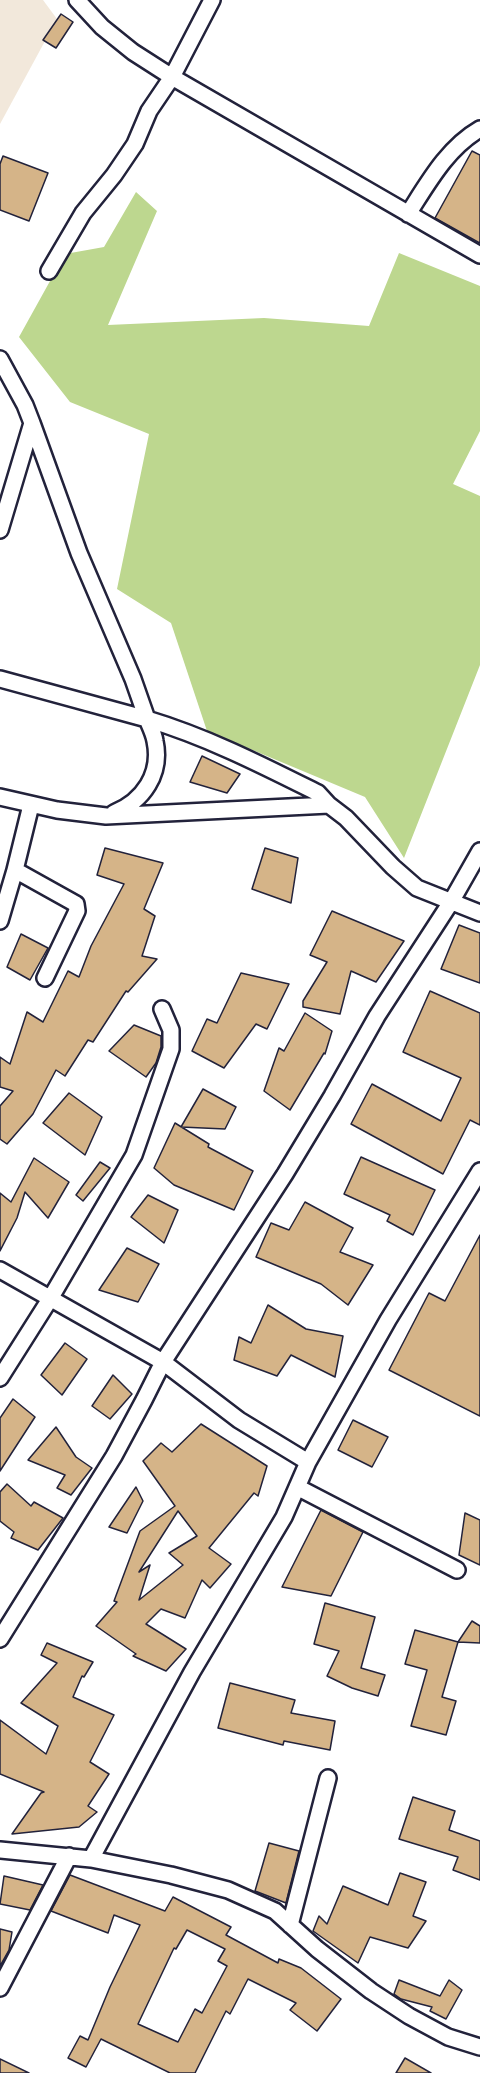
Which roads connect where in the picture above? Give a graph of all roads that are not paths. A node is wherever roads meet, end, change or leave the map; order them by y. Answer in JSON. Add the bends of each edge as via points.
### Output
{"nodes":[{"id":1,"x":77,"y":0,"type":"edge"},
{"id":2,"x":212,"y":0,"type":"edge"},
{"id":3,"x":172,"y":77,"type":"junction"},
{"id":4,"x":480,"y":129,"type":"edge"},
{"id":5,"x":408,"y":214,"type":"junction"},
{"id":6,"x":480,"y":255,"type":"edge"},
{"id":7,"x":49,"y":271,"type":"dead end"},
{"id":8,"x":0,"y":359,"type":"edge"},
{"id":9,"x":32,"y":423,"type":"junction"},
{"id":10,"x":0,"y":530,"type":"edge"},
{"id":11,"x":0,"y":679,"type":"edge"},
{"id":12,"x":147,"y":719,"type":"junction"},
{"id":13,"x":0,"y":797,"type":"edge"},
{"id":14,"x":31,"y":805,"type":"junction"},
{"id":15,"x":329,"y":805,"type":"junction"},
{"id":16,"x":106,"y":816,"type":"junction"},
{"id":17,"x":480,"y":851,"type":"edge"},
{"id":18,"x":15,"y":870,"type":"junction"},
{"id":19,"x":451,"y":902,"type":"junction"},
{"id":20,"x":480,"y":913,"type":"edge"},
{"id":21,"x":0,"y":921,"type":"edge"},
{"id":22,"x":45,"y":978,"type":"dead end"},
{"id":23,"x":162,"y":1009,"type":"dead end"},
{"id":24,"x":480,"y":1172,"type":"edge"},
{"id":25,"x":0,"y":1270,"type":"edge"},
{"id":26,"x":50,"y":1299,"type":"junction"},
{"id":27,"x":163,"y":1362,"type":"junction"},
{"id":28,"x":0,"y":1378,"type":"edge"},
{"id":29,"x":308,"y":1462,"type":"junction"},
{"id":30,"x":297,"y":1487,"type":"junction"},
{"id":31,"x":457,"y":1570,"type":"dead end"},
{"id":32,"x":0,"y":1639,"type":"edge"},
{"id":33,"x":328,"y":1778,"type":"dead end"},
{"id":34,"x":0,"y":1850,"type":"edge"},
{"id":35,"x":69,"y":1856,"type":"junction"},
{"id":36,"x":91,"y":1859,"type":"junction"},
{"id":37,"x":290,"y":1925,"type":"junction"},
{"id":38,"x":0,"y":1988,"type":"edge"},
{"id":39,"x":480,"y":2047,"type":"edge"}],
"edges":[{"from":1,"to":3,"type":"street","via":[[132,52]]},
{"from":2,"to":3,"type":"street"},
{"from":3,"to":5,"type":"street"},
{"from":3,"to":7,"type":"street","via":[[135,144],[83,213]]},
{"from":4,"to":5,"type":"street","via":[[464,139],[439,167]]},
{"from":5,"to":6,"type":"street"},
{"from":8,"to":9,"type":"street"},
{"from":9,"to":10,"type":"street"},
{"from":9,"to":12,"type":"street","via":[[79,553],[134,679]]},
{"from":11,"to":12,"type":"street"},
{"from":12,"to":15,"type":"street","via":[[270,768],[318,793]]},
{"from":12,"to":16,"type":"street","via":[[155,741],[151,780],[137,800]]},
{"from":13,"to":14,"type":"street"},
{"from":14,"to":16,"type":"street"},
{"from":14,"to":18,"type":"street"},
{"from":15,"to":16,"type":"street"},
{"from":15,"to":19,"type":"street","via":[[417,888]]},
{"from":17,"to":19,"type":"street"},
{"from":18,"to":21,"type":"street"},
{"from":18,"to":22,"type":"street","via":[[73,902],[77,908]]},
{"from":19,"to":20,"type":"street"},
{"from":19,"to":27,"type":"street","via":[[377,1016],[285,1174]]},
{"from":23,"to":26,"type":"street","via":[[171,1030],[171,1049],[134,1155]]},
{"from":24,"to":29,"type":"street","via":[[388,1320]]},
{"from":25,"to":26,"type":"street"},
{"from":26,"to":27,"type":"street"},
{"from":26,"to":28,"type":"street"},
{"from":27,"to":29,"type":"street","via":[[239,1420]]},
{"from":27,"to":32,"type":"street","via":[[114,1456]]},
{"from":29,"to":30,"type":"street"},
{"from":30,"to":31,"type":"street"},
{"from":30,"to":36,"type":"street","via":[[284,1517],[192,1672]]},
{"from":33,"to":37,"type":"street"},
{"from":34,"to":35,"type":"street"},
{"from":35,"to":36,"type":"street"},
{"from":35,"to":38,"type":"street"},
{"from":36,"to":37,"type":"street","via":[[228,1890],[275,1911]]},
{"from":37,"to":39,"type":"street","via":[[371,1991],[409,2016],[448,2037]]}]}
